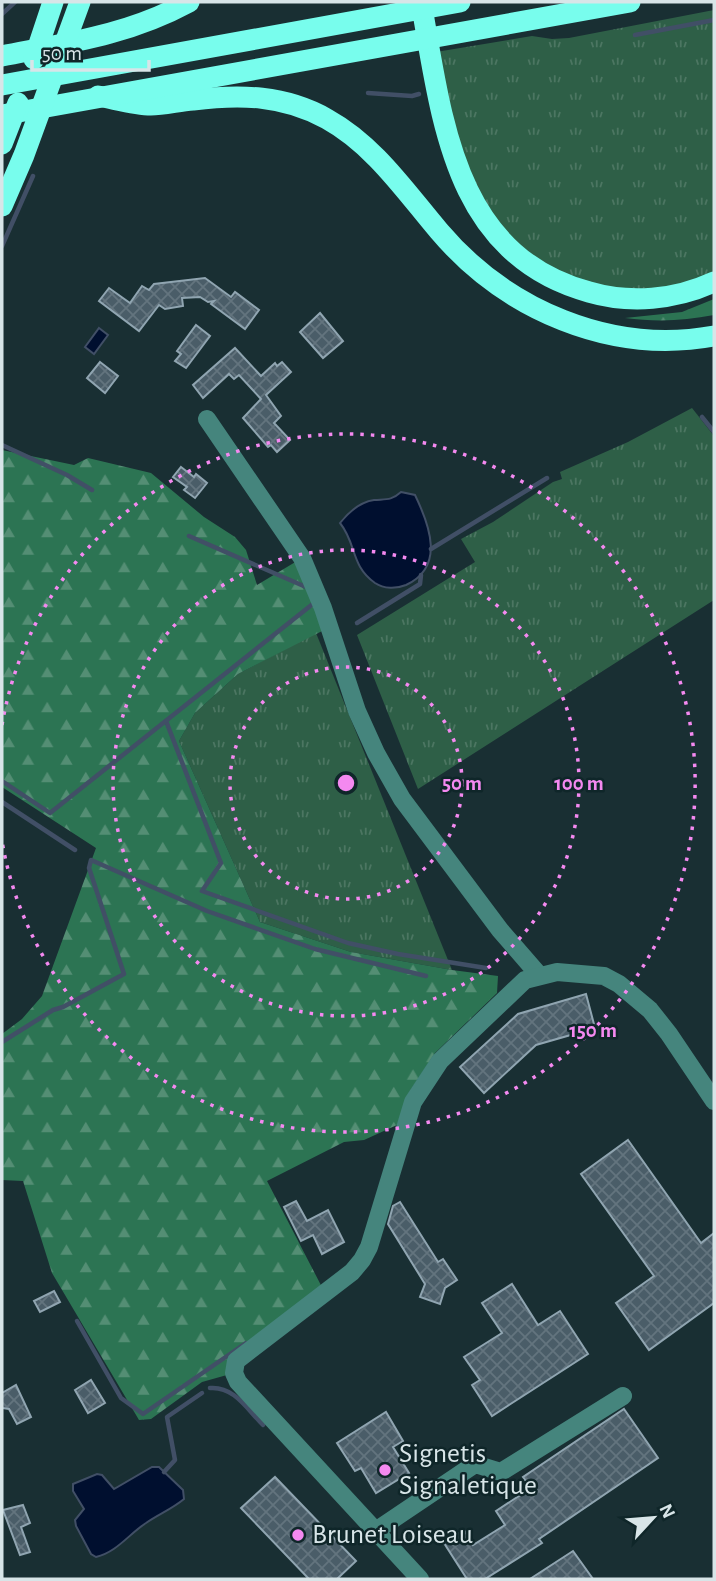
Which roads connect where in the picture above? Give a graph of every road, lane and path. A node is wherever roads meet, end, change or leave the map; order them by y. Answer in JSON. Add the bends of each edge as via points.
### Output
{"nodes":[{"id":1,"x":53,"y":2,"type":"edge"},
{"id":2,"x":80,"y":2,"type":"edge"},
{"id":3,"x":189,"y":2,"type":"edge"},
{"id":4,"x":460,"y":2,"type":"edge"},
{"id":5,"x":629,"y":2,"type":"edge"},
{"id":6,"x":421,"y":6,"type":"edge"},
{"id":7,"x":9,"y":55,"type":"edge"},
{"id":8,"x":3,"y":84,"type":"edge"},
{"id":9,"x":98,"y":96,"type":"junction"},
{"id":10,"x":2,"y":115,"type":"edge"},
{"id":11,"x":2,"y":144,"type":"edge"},
{"id":12,"x":2,"y":206,"type":"edge"},
{"id":13,"x":714,"y":282,"type":"edge"},
{"id":14,"x":714,"y":336,"type":"edge"},
{"id":15,"x":207,"y":419,"type":"dead end"},
{"id":16,"x":539,"y":975,"type":"junction"},
{"id":17,"x":714,"y":1101,"type":"edge"},
{"id":18,"x":623,"y":1396,"type":"dead end"},
{"id":19,"x":377,"y":1530,"type":"junction"},
{"id":20,"x":420,"y":1579,"type":"edge"}],
"edges":[{"from":1,"to":11,"type":"highway"},
{"from":2,"to":12,"type":"highway"},
{"from":3,"to":7,"type":"highway","via":[[140,25]]},
{"from":4,"to":6,"type":"highway"},
{"from":5,"to":9,"type":"highway"},
{"from":6,"to":8,"type":"highway"},
{"from":6,"to":13,"type":"highway","via":[[437,99],[458,173],[475,206],[509,249],[548,277],[605,297],[661,298]]},
{"from":9,"to":10,"type":"highway"},
{"from":9,"to":14,"type":"highway","via":[[150,105],[248,96],[304,108],[366,147],[470,263],[538,310],[598,332],[630,338]]},
{"from":15,"to":16,"type":"street","via":[[302,558],[324,608],[357,710],[402,799]]},
{"from":16,"to":17,"type":"street","via":[[604,976],[619,984],[656,1018]]},
{"from":16,"to":19,"type":"street","via":[[525,980],[440,1061],[413,1102],[362,1260],[236,1361],[238,1381]]},
{"from":18,"to":19,"type":"street","via":[[501,1472],[475,1464]]},
{"from":19,"to":20,"type":"street"}]}
